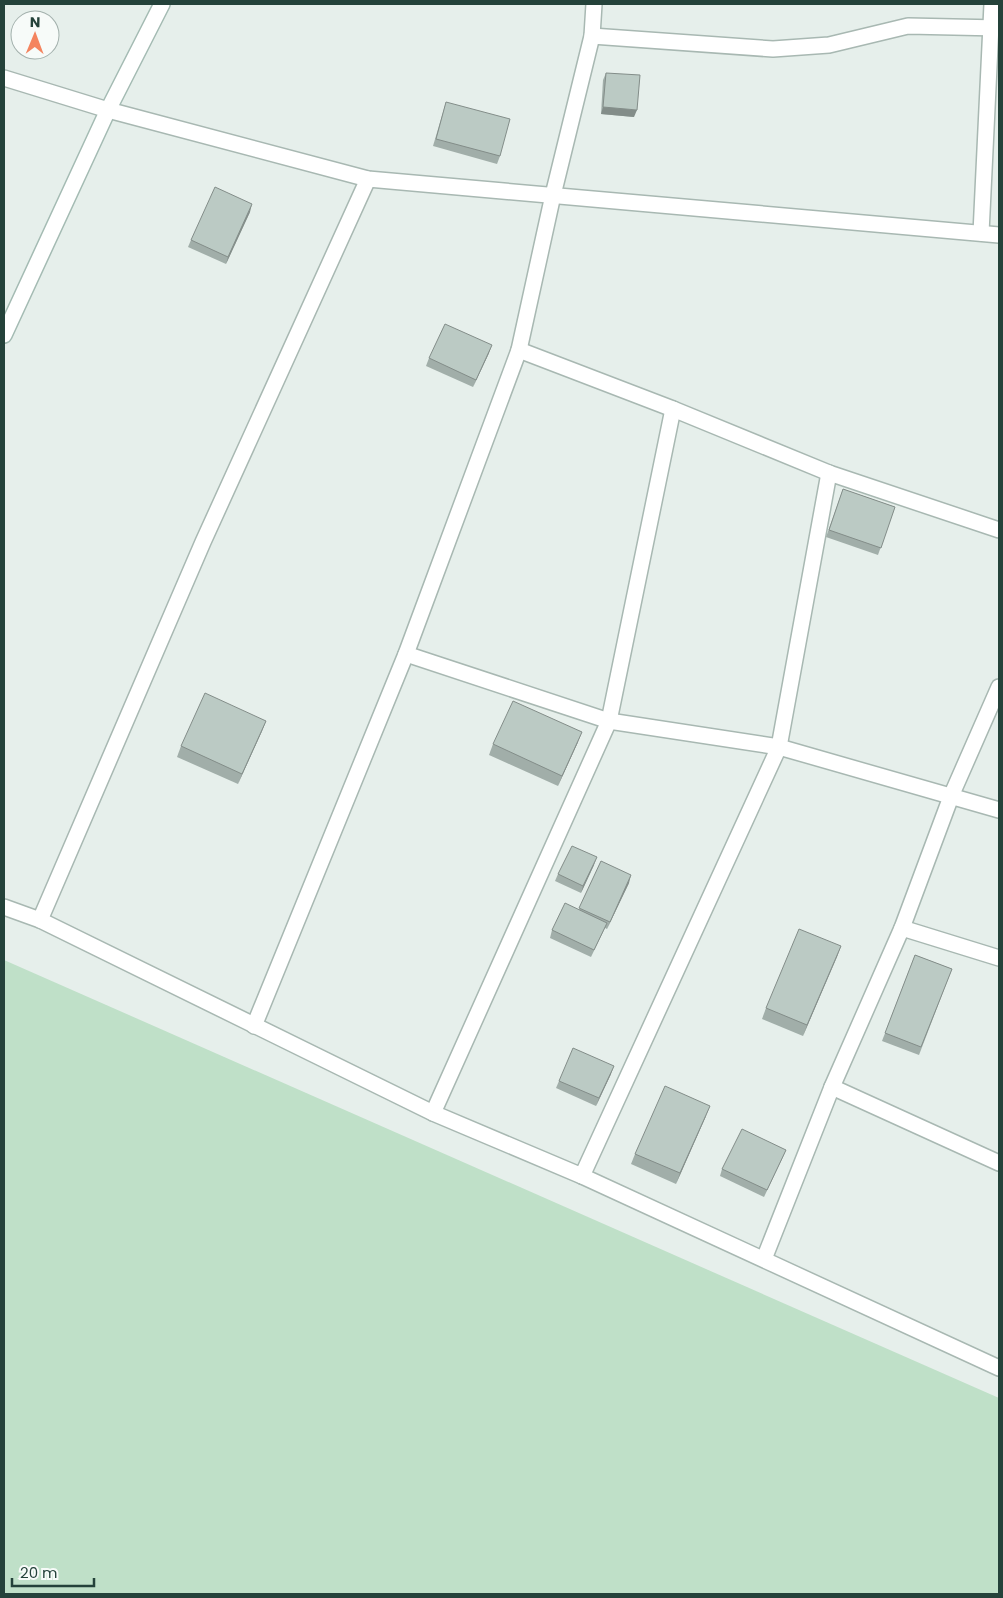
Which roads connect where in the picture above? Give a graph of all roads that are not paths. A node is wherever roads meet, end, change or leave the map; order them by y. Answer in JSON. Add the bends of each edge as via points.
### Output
{"nodes":[{"id":1,"x":162,"y":4,"type":"edge"},
{"id":2,"x":594,"y":4,"type":"edge"},
{"id":3,"x":992,"y":4,"type":"edge"},
{"id":4,"x":994,"y":27,"type":"edge"},
{"id":5,"x":592,"y":36,"type":"junction"},
{"id":6,"x":4,"y":78,"type":"edge"},
{"id":7,"x":108,"y":110,"type":"junction"},
{"id":8,"x":368,"y":179,"type":"junction"},
{"id":9,"x":553,"y":195,"type":"junction"},
{"id":10,"x":981,"y":234,"type":"junction"},
{"id":11,"x":999,"y":235,"type":"edge"},
{"id":12,"x":4,"y":335,"type":"edge"},
{"id":13,"x":519,"y":350,"type":"junction"},
{"id":14,"x":673,"y":409,"type":"junction"},
{"id":15,"x":829,"y":473,"type":"junction"},
{"id":16,"x":999,"y":530,"type":"edge"},
{"id":17,"x":406,"y":654,"type":"junction"},
{"id":18,"x":999,"y":687,"type":"edge"},
{"id":19,"x":609,"y":721,"type":"junction"},
{"id":20,"x":779,"y":747,"type":"junction"},
{"id":21,"x":952,"y":794,"type":"junction"},
{"id":22,"x":999,"y":810,"type":"edge"},
{"id":23,"x":4,"y":907,"type":"edge"},
{"id":24,"x":40,"y":920,"type":"junction"},
{"id":25,"x":902,"y":928,"type":"junction"},
{"id":26,"x":999,"y":958,"type":"edge"},
{"id":27,"x":254,"y":1026,"type":"junction"},
{"id":28,"x":832,"y":1087,"type":"junction"},
{"id":29,"x":433,"y":1114,"type":"junction"},
{"id":30,"x":999,"y":1163,"type":"edge"},
{"id":31,"x":582,"y":1176,"type":"junction"},
{"id":32,"x":764,"y":1259,"type":"junction"},
{"id":33,"x":999,"y":1368,"type":"edge"}],
"edges":[{"from":1,"to":7,"type":"street"},
{"from":2,"to":5,"type":"street"},
{"from":3,"to":4,"type":"street"},
{"from":4,"to":5,"type":"street","via":[[908,26],[828,45],[773,49]]},
{"from":4,"to":10,"type":"street"},
{"from":5,"to":9,"type":"street"},
{"from":6,"to":7,"type":"street"},
{"from":7,"to":8,"type":"street"},
{"from":7,"to":12,"type":"street"},
{"from":8,"to":9,"type":"street"},
{"from":8,"to":24,"type":"street","via":[[203,542]]},
{"from":9,"to":10,"type":"street"},
{"from":9,"to":13,"type":"street"},
{"from":10,"to":11,"type":"street"},
{"from":13,"to":14,"type":"street"},
{"from":13,"to":17,"type":"street"},
{"from":14,"to":15,"type":"street"},
{"from":14,"to":19,"type":"street"},
{"from":15,"to":16,"type":"street"},
{"from":15,"to":20,"type":"street"},
{"from":17,"to":19,"type":"street"},
{"from":17,"to":27,"type":"street"},
{"from":18,"to":21,"type":"street"},
{"from":19,"to":20,"type":"street"},
{"from":19,"to":29,"type":"street"},
{"from":20,"to":21,"type":"street"},
{"from":20,"to":31,"type":"street"},
{"from":21,"to":22,"type":"street"},
{"from":21,"to":25,"type":"street"},
{"from":23,"to":24,"type":"street"},
{"from":24,"to":27,"type":"street"},
{"from":25,"to":26,"type":"street"},
{"from":25,"to":28,"type":"street"},
{"from":27,"to":29,"type":"street"},
{"from":28,"to":30,"type":"street"},
{"from":28,"to":32,"type":"street"},
{"from":29,"to":31,"type":"street"},
{"from":31,"to":32,"type":"street"},
{"from":32,"to":33,"type":"street"}]}
